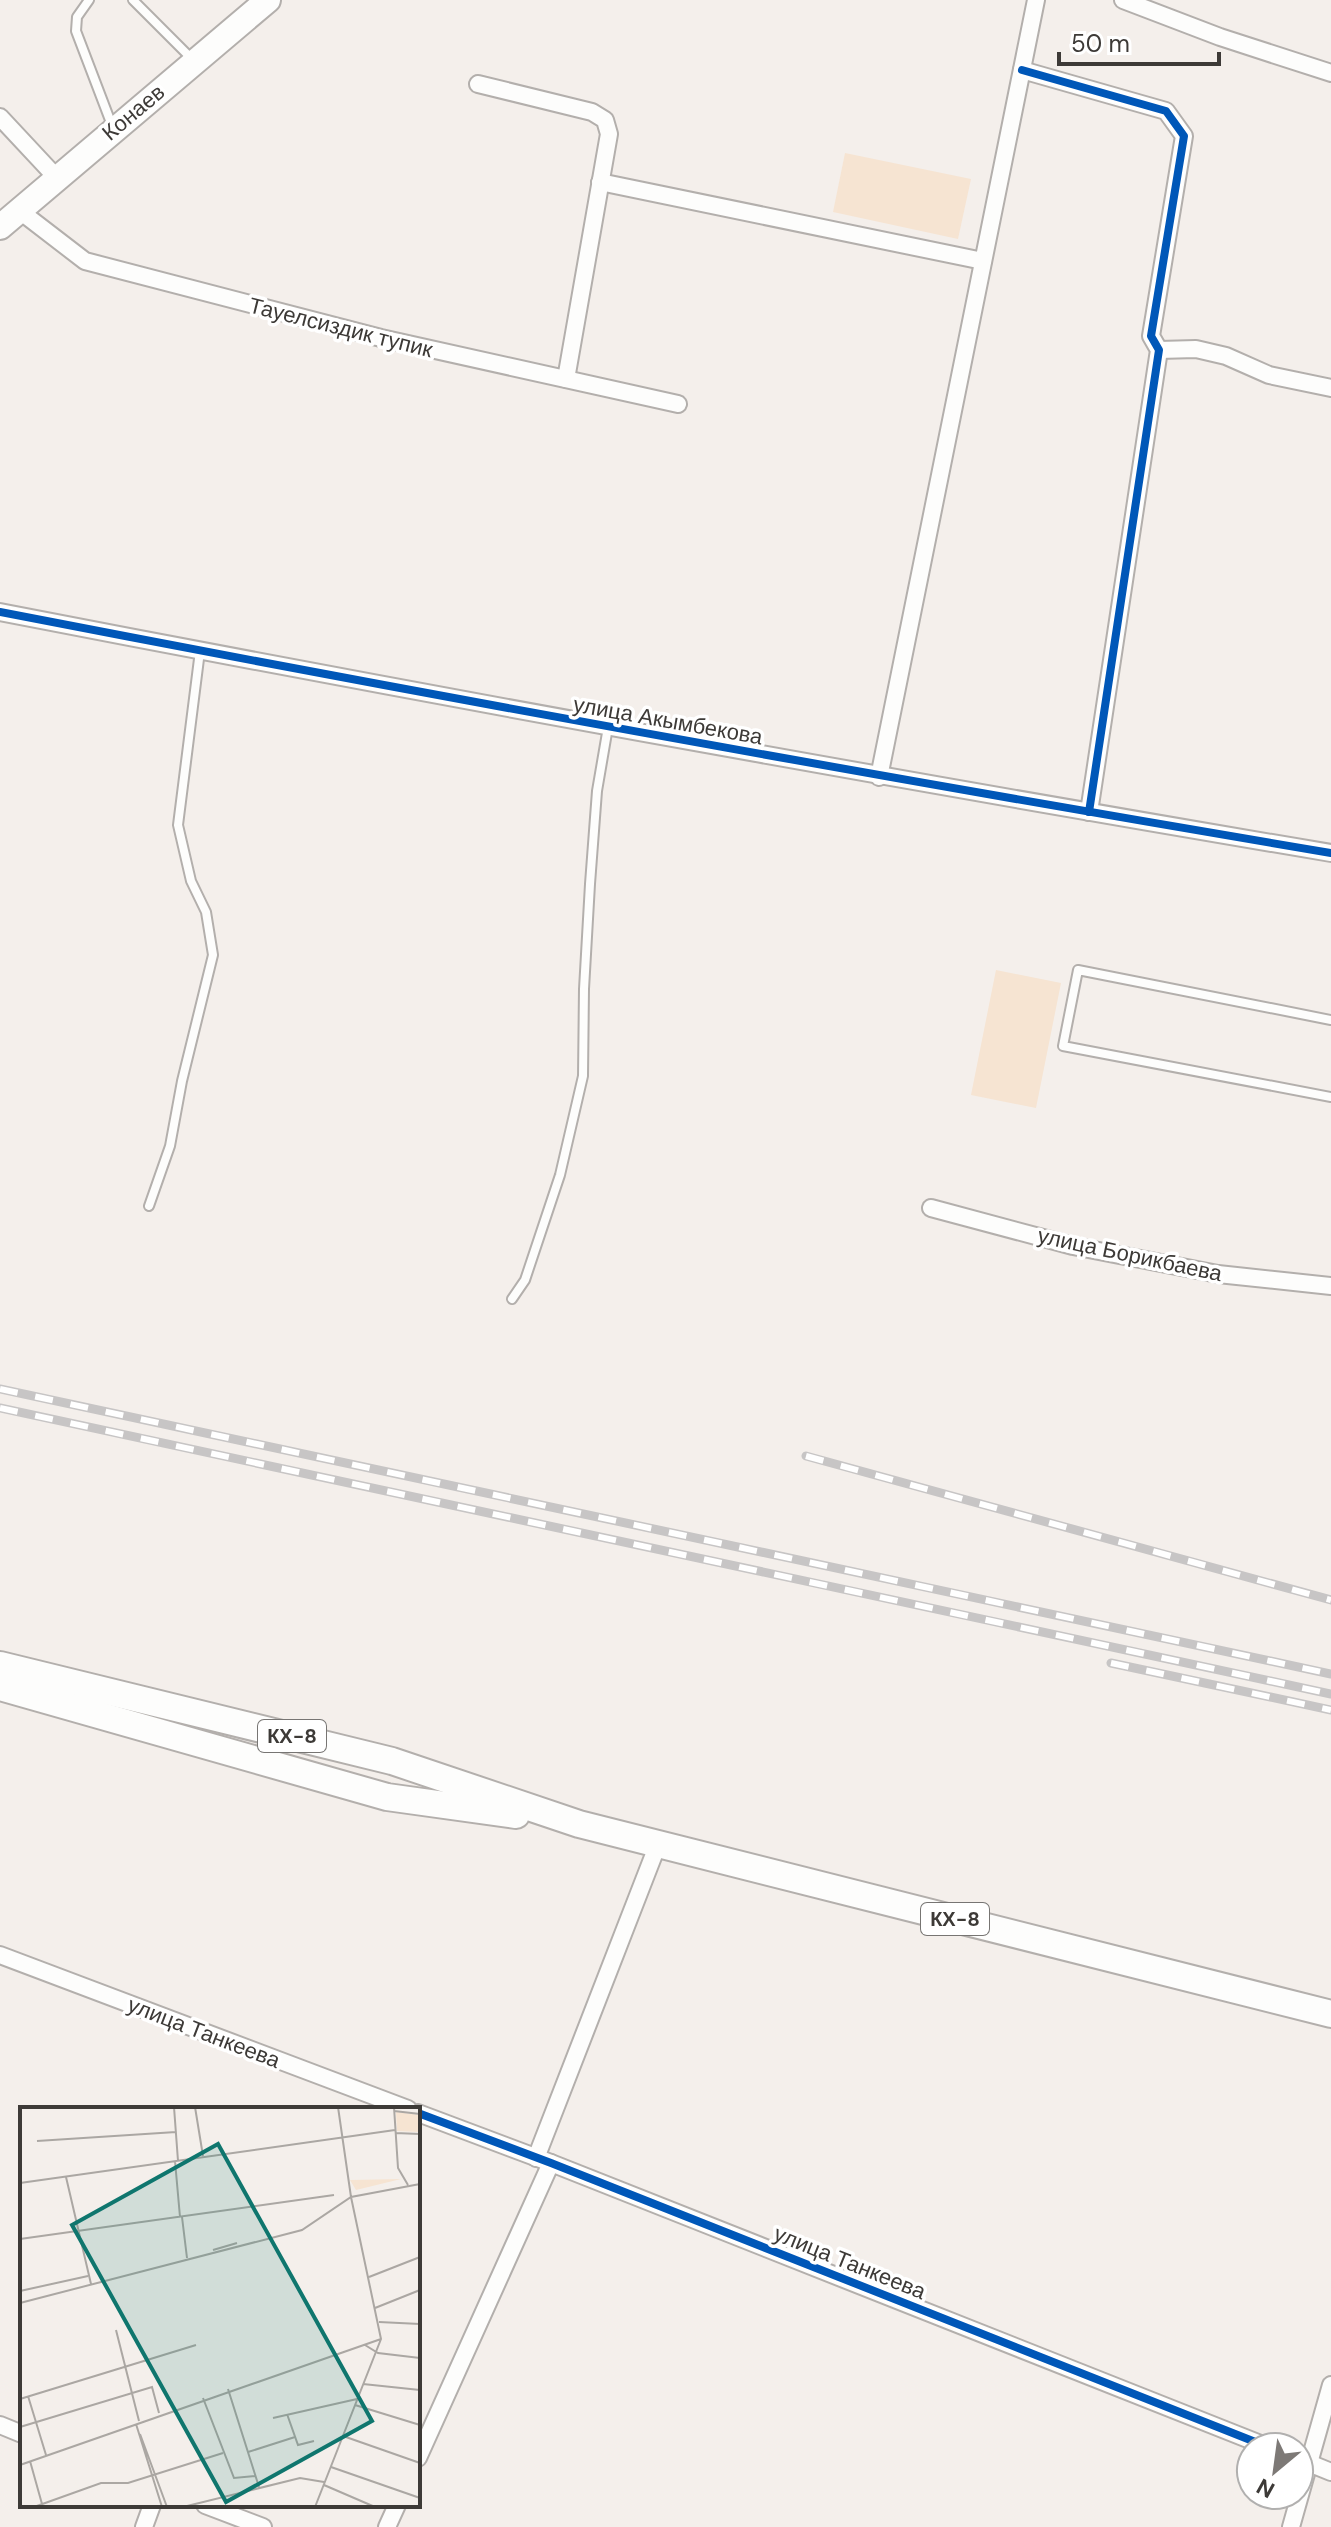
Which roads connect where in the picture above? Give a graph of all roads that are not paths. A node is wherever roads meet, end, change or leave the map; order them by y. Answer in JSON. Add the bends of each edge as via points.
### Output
{"nodes":[{"id":1,"x":89,"y":0,"type":"edge"},
{"id":2,"x":133,"y":0,"type":"edge"},
{"id":3,"x":1036,"y":0,"type":"edge"},
{"id":4,"x":1123,"y":0,"type":"edge"},
{"id":5,"x":258,"y":3,"type":"edge"},
{"id":6,"x":193,"y":61,"type":"junction"},
{"id":7,"x":1022,"y":70,"type":"junction"},
{"id":8,"x":1331,"y":73,"type":"edge"},
{"id":9,"x":478,"y":84,"type":"dead end"},
{"id":10,"x":0,"y":117,"type":"edge"},
{"id":11,"x":113,"y":129,"type":"junction"},
{"id":12,"x":56,"y":177,"type":"junction"},
{"id":13,"x":600,"y":182,"type":"junction"},
{"id":14,"x":20,"y":211,"type":"junction"},
{"id":15,"x":0,"y":227,"type":"edge"},
{"id":16,"x":983,"y":261,"type":"junction"},
{"id":17,"x":1159,"y":350,"type":"junction"},
{"id":18,"x":566,"y":379,"type":"junction"},
{"id":19,"x":1331,"y":388,"type":"edge"},
{"id":20,"x":678,"y":404,"type":"dead end"},
{"id":21,"x":0,"y":612,"type":"edge"},
{"id":22,"x":200,"y":651,"type":"junction"},
{"id":23,"x":608,"y":727,"type":"junction"},
{"id":24,"x":879,"y":777,"type":"junction"},
{"id":25,"x":1089,"y":812,"type":"junction"},
{"id":26,"x":1331,"y":853,"type":"edge"},
{"id":27,"x":1331,"y":1020,"type":"edge"},
{"id":28,"x":1331,"y":1097,"type":"edge"},
{"id":29,"x":149,"y":1206,"type":"dead end"},
{"id":30,"x":931,"y":1208,"type":"dead end"},
{"id":31,"x":1331,"y":1286,"type":"edge"},
{"id":32,"x":512,"y":1299,"type":"dead end"},
{"id":33,"x":0,"y":1665,"type":"edge"},
{"id":34,"x":0,"y":1687,"type":"edge"},
{"id":35,"x":392,"y":1761,"type":"junction"},
{"id":36,"x":387,"y":1797,"type":"junction"},
{"id":37,"x":579,"y":1824,"type":"junction"},
{"id":38,"x":658,"y":1844,"type":"junction"},
{"id":39,"x":0,"y":1955,"type":"edge"},
{"id":40,"x":1331,"y":2014,"type":"edge"},
{"id":41,"x":403,"y":2107,"type":"edge"},
{"id":42,"x":420,"y":2114,"type":"edge"},
{"id":43,"x":544,"y":2160,"type":"junction"},
{"id":44,"x":1331,"y":2385,"type":"edge"},
{"id":45,"x":0,"y":2425,"type":"edge"},
{"id":46,"x":1315,"y":2431,"type":"edge"},
{"id":47,"x":20,"y":2433,"type":"edge"},
{"id":48,"x":1235,"y":2434,"type":"edge"},
{"id":49,"x":420,"y":2453,"type":"edge"},
{"id":50,"x":151,"y":2507,"type":"edge"},
{"id":51,"x":210,"y":2507,"type":"edge"},
{"id":52,"x":396,"y":2507,"type":"edge"},
{"id":53,"x":144,"y":2527,"type":"edge"},
{"id":54,"x":263,"y":2527,"type":"edge"},
{"id":55,"x":387,"y":2527,"type":"edge"}],
"edges":[{"from":1,"to":11,"type":"lane","via":[[77,17],[76,31]]},
{"from":2,"to":6,"type":"lane"},
{"from":3,"to":7,"type":"street"},
{"from":4,"to":8,"type":"street"},
{"from":5,"to":6,"type":"main road","name":"Конаев"},
{"from":6,"to":11,"type":"main road","name":"Конаев"},
{"from":7,"to":16,"type":"street"},
{"from":7,"to":17,"type":"street","via":[[1166,111],[1184,136],[1151,336]]},
{"from":9,"to":13,"type":"street","via":[[592,112],[605,120],[609,134]]},
{"from":10,"to":12,"type":"street"},
{"from":11,"to":12,"type":"main road","name":"Конаев"},
{"from":12,"to":14,"type":"main road","name":"Конаев"},
{"from":13,"to":16,"type":"street"},
{"from":13,"to":18,"type":"street"},
{"from":14,"to":15,"type":"main road","name":"Конаев"},
{"from":14,"to":18,"type":"street","name":"Тауелсиздик тупик","via":[[85,261],[381,338]]},
{"from":16,"to":24,"type":"street"},
{"from":17,"to":19,"type":"street","via":[[1196,349],[1269,375]]},
{"from":17,"to":25,"type":"street"},
{"from":18,"to":20,"type":"street","name":"Тауелсиздик тупик"},
{"from":21,"to":22,"type":"street","name":"улица Акымбекова"},
{"from":22,"to":23,"type":"street","name":"улица Акымбекова"},
{"from":22,"to":29,"type":"lane","via":[[178,825],[191,881],[206,912],[213,955],[170,1146]]},
{"from":23,"to":24,"type":"street","name":"улица Акымбекова"},
{"from":23,"to":32,"type":"lane","via":[[590,884],[583,1076],[560,1175],[525,1280]]},
{"from":24,"to":25,"type":"street","name":"улица Акымбекова"},
{"from":25,"to":26,"type":"street","name":"улица Акымбекова"},
{"from":27,"to":28,"type":"lane","via":[[1078,970],[1063,1046]]},
{"from":30,"to":31,"type":"street","name":"улица Борикбаева","via":[[1073,1246],[1218,1274]]},
{"from":33,"to":35,"type":"main road","number":"КХ-8"},
{"from":34,"to":36,"type":"main road","number":"КХ-8"},
{"from":35,"to":36,"type":"main road","via":[[402,1776],[399,1788]]},
{"from":35,"to":37,"type":"main road","number":"КХ-8"},
{"from":36,"to":37,"type":"main road","number":"КХ-8"},
{"from":37,"to":38,"type":"main road","number":"КХ-8"},
{"from":38,"to":40,"type":"main road","number":"КХ-8"},
{"from":38,"to":43,"type":"street"},
{"from":39,"to":41,"type":"street","name":"улица Танкеева"},
{"from":42,"to":43,"type":"street","name":"улица Танкеева"},
{"from":43,"to":48,"type":"street","name":"улица Танкеева"},
{"from":43,"to":49,"type":"street"},
{"from":44,"to":46,"type":"street"},
{"from":45,"to":47,"type":"street"},
{"from":50,"to":53,"type":"street"},
{"from":51,"to":54,"type":"street"},
{"from":52,"to":55,"type":"street"}]}
